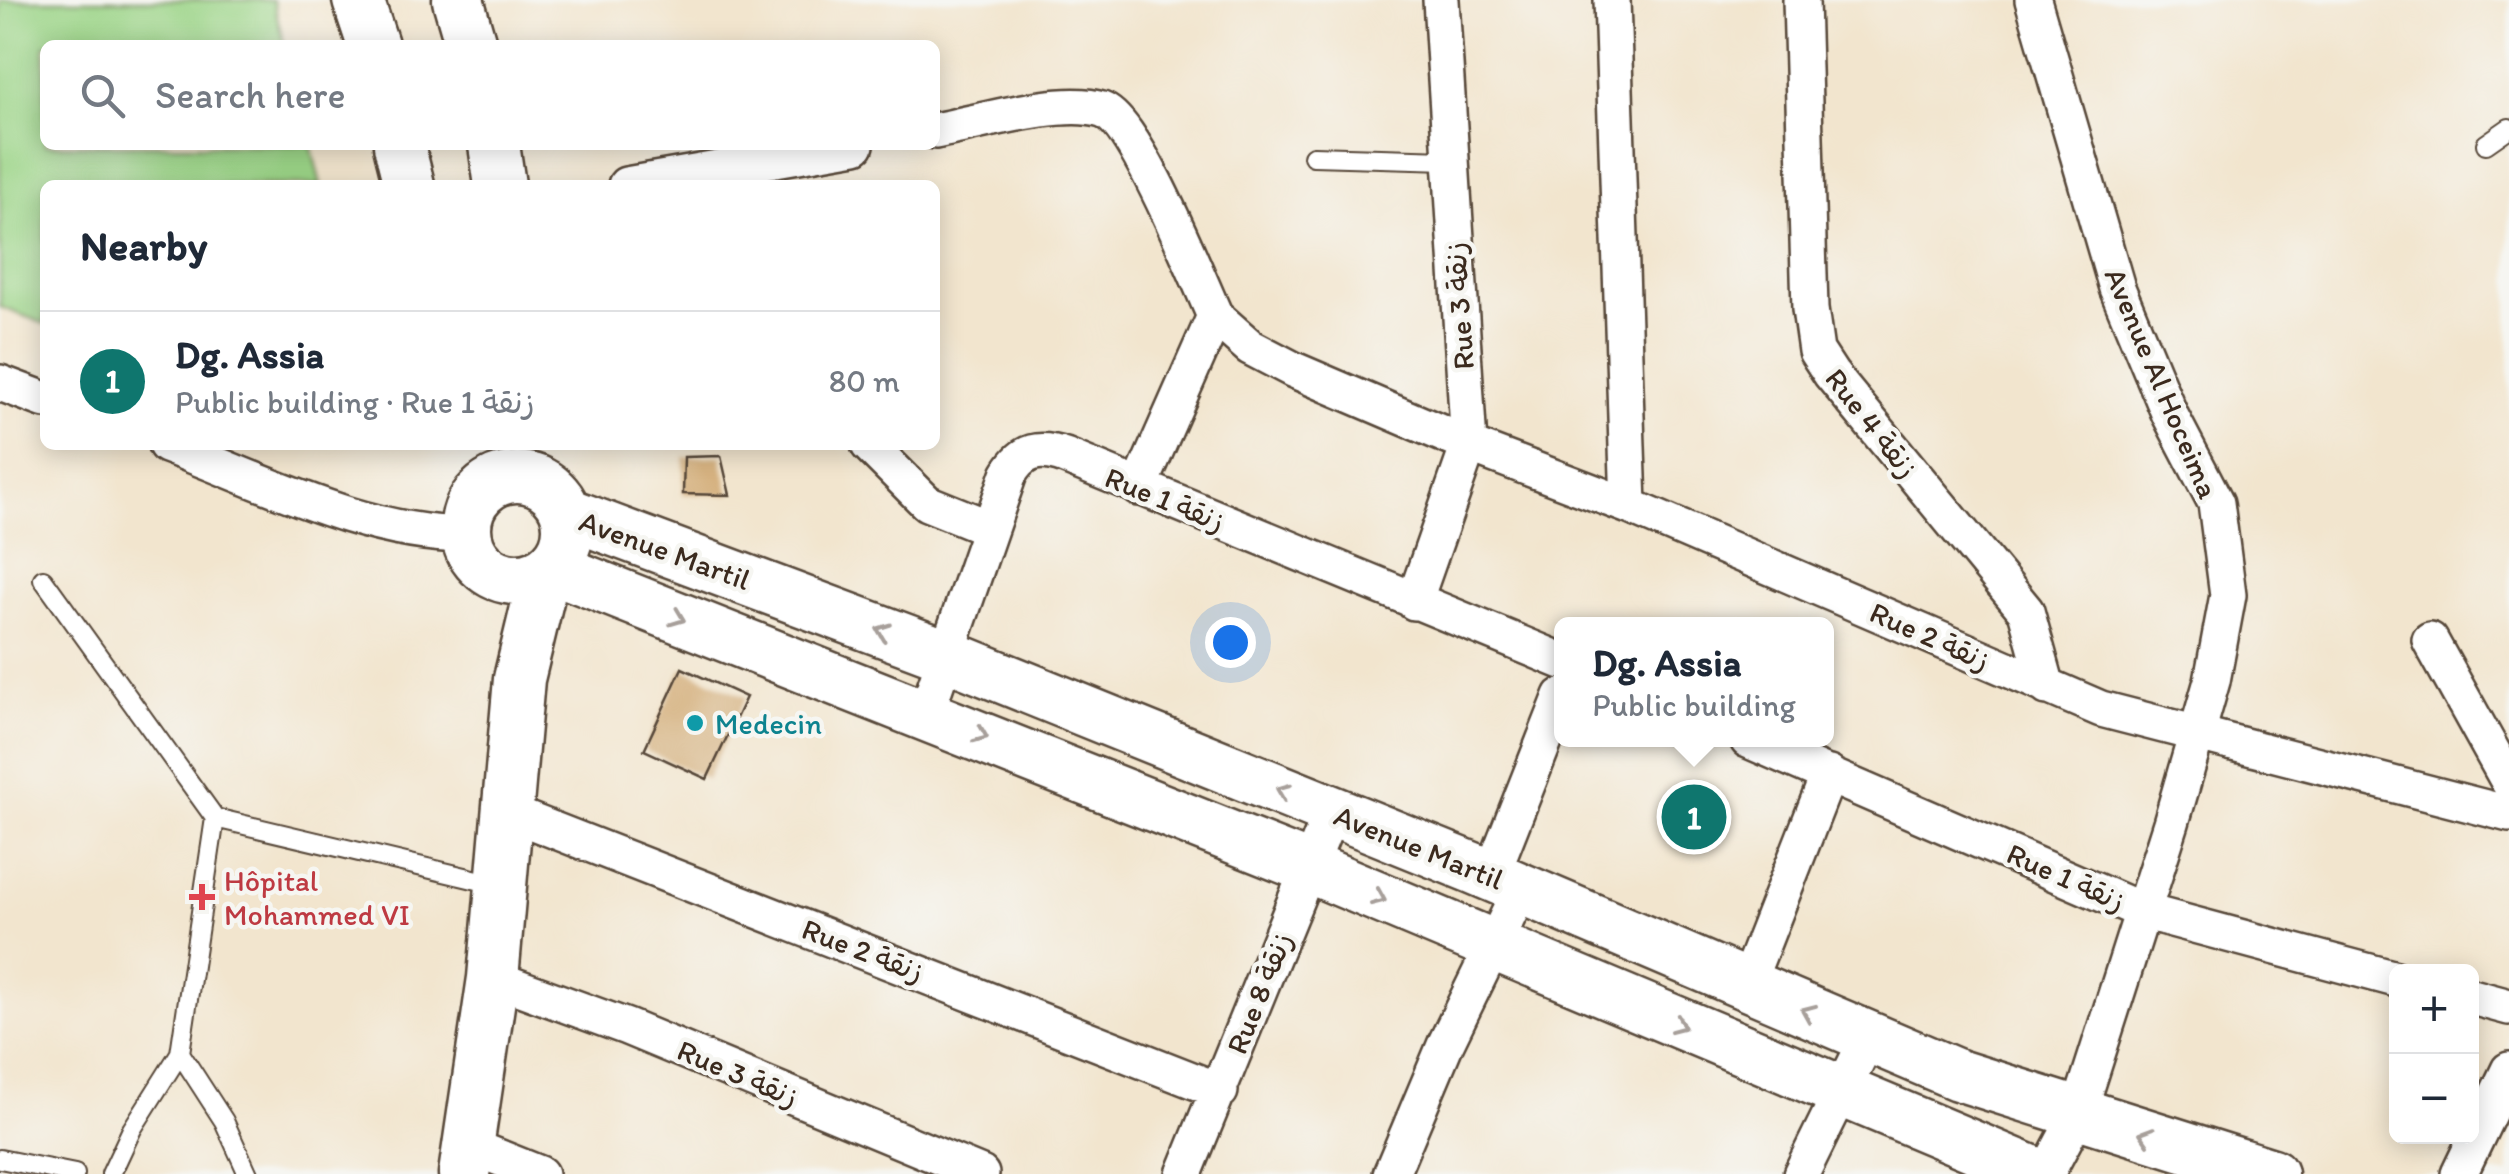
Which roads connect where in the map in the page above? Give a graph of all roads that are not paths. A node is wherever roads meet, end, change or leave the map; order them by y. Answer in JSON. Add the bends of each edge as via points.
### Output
{"nodes":[{"id":1,"x":358,"y":0,"type":"edge"},
{"id":2,"x":458,"y":0,"type":"edge"},
{"id":3,"x":1441,"y":0,"type":"edge"},
{"id":4,"x":1612,"y":0,"type":"edge"},
{"id":5,"x":1800,"y":0,"type":"edge"},
{"id":6,"x":2033,"y":0,"type":"edge"},
{"id":7,"x":370,"y":40,"type":"edge"},
{"id":8,"x":470,"y":40,"type":"edge"},
{"id":9,"x":2509,"y":128,"type":"edge"},
{"id":10,"x":940,"y":130,"type":"edge"},
{"id":11,"x":2486,"y":144,"type":"dead end"},
{"id":12,"x":401,"y":150,"type":"edge"},
{"id":13,"x":495,"y":150,"type":"edge"},
{"id":14,"x":839,"y":150,"type":"edge"},
{"id":15,"x":1313,"y":156,"type":"dead end"},
{"id":16,"x":1448,"y":160,"type":"junction"},
{"id":17,"x":749,"y":176,"type":"edge"},
{"id":18,"x":408,"y":180,"type":"edge"},
{"id":19,"x":499,"y":180,"type":"edge"},
{"id":20,"x":694,"y":180,"type":"edge"},
{"id":21,"x":1214,"y":316,"type":"junction"},
{"id":22,"x":0,"y":383,"type":"edge"},
{"id":23,"x":40,"y":398,"type":"edge"},
{"id":24,"x":1469,"y":445,"type":"junction"},
{"id":25,"x":179,"y":450,"type":"edge"},
{"id":26,"x":874,"y":450,"type":"edge"},
{"id":27,"x":519,"y":474,"type":"edge"},
{"id":28,"x":1139,"y":488,"type":"junction"},
{"id":29,"x":1629,"y":506,"type":"junction"},
{"id":30,"x":989,"y":528,"type":"junction"},
{"id":31,"x":476,"y":552,"type":"junction"},
{"id":32,"x":548,"y":569,"type":"junction"},
{"id":33,"x":43,"y":579,"type":"dead end"},
{"id":34,"x":1414,"y":602,"type":"junction"},
{"id":35,"x":2430,"y":640,"type":"dead end"},
{"id":36,"x":949,"y":656,"type":"junction"},
{"id":37,"x":1554,"y":658,"type":"edge"},
{"id":38,"x":519,"y":679,"type":"junction"},
{"id":39,"x":2047,"y":687,"type":"junction"},
{"id":40,"x":926,"y":713,"type":"junction"},
{"id":41,"x":1554,"y":723,"type":"edge"},
{"id":42,"x":2198,"y":735,"type":"junction"},
{"id":43,"x":1765,"y":747,"type":"edge"},
{"id":44,"x":1829,"y":774,"type":"junction"},
{"id":45,"x":2509,"y":782,"type":"edge"},
{"id":46,"x":505,"y":811,"type":"junction"},
{"id":47,"x":1332,"y":811,"type":"junction"},
{"id":48,"x":2509,"y":814,"type":"edge"},
{"id":49,"x":214,"y":818,"type":"junction"},
{"id":50,"x":1310,"y":868,"type":"junction"},
{"id":51,"x":1506,"y":882,"type":"junction"},
{"id":52,"x":500,"y":886,"type":"junction"},
{"id":53,"x":2142,"y":911,"type":"junction"},
{"id":54,"x":1496,"y":948,"type":"junction"},
{"id":55,"x":2389,"y":977,"type":"edge"},
{"id":56,"x":492,"y":978,"type":"junction"},
{"id":57,"x":1746,"y":986,"type":"junction"},
{"id":58,"x":2479,"y":1000,"type":"edge"},
{"id":59,"x":2509,"y":1007,"type":"edge"},
{"id":60,"x":1868,"y":1038,"type":"junction"},
{"id":61,"x":180,"y":1053,"type":"junction"},
{"id":62,"x":2509,"y":1070,"type":"edge"},
{"id":63,"x":1220,"y":1091,"type":"junction"},
{"id":64,"x":1839,"y":1092,"type":"junction"},
{"id":65,"x":2078,"y":1114,"type":"junction"},
{"id":66,"x":0,"y":1159,"type":"edge"},
{"id":67,"x":467,"y":1160,"type":"edge"},
{"id":68,"x":1392,"y":1173,"type":"edge"},
{"id":69,"x":75,"y":1174,"type":"edge"},
{"id":70,"x":111,"y":1174,"type":"edge"},
{"id":71,"x":248,"y":1174,"type":"edge"},
{"id":72,"x":540,"y":1174,"type":"edge"},
{"id":73,"x":981,"y":1174,"type":"edge"},
{"id":74,"x":1184,"y":1174,"type":"edge"},
{"id":75,"x":1801,"y":1174,"type":"edge"},
{"id":76,"x":2042,"y":1174,"type":"edge"},
{"id":77,"x":2272,"y":1174,"type":"edge"},
{"id":78,"x":2459,"y":1174,"type":"edge"}],
"edges":[{"from":1,"to":7,"type":"street"},
{"from":2,"to":8,"type":"street"},
{"from":3,"to":16,"type":"street","name":"Rue 3 زنقة"},
{"from":4,"to":29,"type":"street"},
{"from":5,"to":39,"type":"street","name":"Rue 4 زنقة","via":[[1816,351],[2015,594],[2036,635]]},
{"from":6,"to":42,"type":"street","name":"Avenue Al Hoceima","via":[[2117,288],[2216,503],[2228,596]]},
{"from":9,"to":11,"type":"lane"},
{"from":10,"to":21,"type":"street","via":[[1075,108],[1112,115],[1138,149]]},
{"from":12,"to":18,"type":"street"},
{"from":13,"to":19,"type":"street"},
{"from":14,"to":17,"type":"street"},
{"from":15,"to":16,"type":"lane"},
{"from":16,"to":24,"type":"street","name":"Rue 3 زنقة"},
{"from":17,"to":20,"type":"street"},
{"from":21,"to":24,"type":"street","name":"Rue 2 زنقة","via":[[1264,356]]},
{"from":21,"to":28,"type":"street"},
{"from":22,"to":23,"type":"street"},
{"from":24,"to":29,"type":"street","name":"Rue 2 زنقة"},
{"from":24,"to":34,"type":"street","name":"Rue 3 زنقة"},
{"from":25,"to":31,"type":"street","via":[[366,522]]},
{"from":26,"to":30,"type":"street","via":[[927,504]]},
{"from":27,"to":31,"type":"street","via":[[470,508]]},
{"from":27,"to":32,"type":"street","via":[[567,542]]},
{"from":36,"to":27,"type":"street","name":"Avenue Martil","one_way":true},
{"from":28,"to":30,"type":"street","name":"Rue 1 زنقة","via":[[1065,456],[1035,451],[1014,466]]},
{"from":28,"to":34,"type":"street","name":"Rue 1 زنقة"},
{"from":29,"to":39,"type":"street","name":"Rue 2 زنقة"},
{"from":30,"to":36,"type":"street","name":"Rue 1 زنقة"},
{"from":31,"to":32,"type":"street","via":[[497,576],[522,579]]},
{"from":31,"to":38,"type":"street"},
{"from":32,"to":38,"type":"street"},
{"from":32,"to":40,"type":"street","name":"Avenue Martil","one_way":true},
{"from":33,"to":49,"type":"lane"},
{"from":34,"to":37,"type":"street","name":"Rue 1 زنقة"},
{"from":35,"to":45,"type":"street"},
{"from":36,"to":40,"type":"street","name":"Rue 1 زنقة"},
{"from":47,"to":36,"type":"street","name":"Avenue Martil","one_way":true},
{"from":38,"to":46,"type":"street"},
{"from":39,"to":42,"type":"street","name":"Rue 2 زنقة"},
{"from":40,"to":50,"type":"street","name":"Avenue Martil","one_way":true},
{"from":41,"to":51,"type":"street"},
{"from":42,"to":48,"type":"street","name":"Rue 2 زنقة"},
{"from":42,"to":53,"type":"street","name":"Avenue Al Hoceima"},
{"from":43,"to":44,"type":"street","name":"Rue 1 زنقة"},
{"from":44,"to":53,"type":"street","name":"Rue 1 زنقة"},
{"from":44,"to":57,"type":"street"},
{"from":46,"to":52,"type":"street"},
{"from":46,"to":63,"type":"street","name":"Rue 2 زنقة"},
{"from":47,"to":50,"type":"street","name":"Rue 8 زنقة"},
{"from":47,"to":51,"type":"street","name":"Avenue Martil"},
{"from":49,"to":52,"type":"lane"},
{"from":49,"to":61,"type":"lane"},
{"from":50,"to":54,"type":"street","name":"Avenue Martil","one_way":true},
{"from":50,"to":63,"type":"street","name":"Rue 8 زنقة"},
{"from":51,"to":54,"type":"street"},
{"from":51,"to":57,"type":"street","name":"Avenue Martil"},
{"from":52,"to":56,"type":"street"},
{"from":53,"to":55,"type":"street","name":"Rue 1 زنقة"},
{"from":53,"to":65,"type":"street","name":"Avenue Al Hoceima"},
{"from":54,"to":64,"type":"street","name":"Avenue Martil","one_way":true},
{"from":54,"to":68,"type":"street","via":[[1446,1043]]},
{"from":56,"to":67,"type":"street"},
{"from":56,"to":73,"type":"street","name":"Rue 3 زنقة"},
{"from":60,"to":57,"type":"street","name":"Avenue Martil","one_way":true},
{"from":58,"to":59,"type":"street"},
{"from":60,"to":64,"type":"street"},
{"from":60,"to":65,"type":"street","name":"Avenue Martil"},
{"from":61,"to":70,"type":"lane"},
{"from":61,"to":71,"type":"lane","via":[[224,1121]]},
{"from":62,"to":78,"type":"street"},
{"from":63,"to":74,"type":"street","name":"Rue 8 زنقة"},
{"from":64,"to":75,"type":"street"},
{"from":64,"to":76,"type":"street","name":"Avenue Martil"},
{"from":65,"to":76,"type":"street","name":"Avenue Al Hoceima"},
{"from":77,"to":65,"type":"street","name":"Avenue Martil","one_way":true},
{"from":66,"to":69,"type":"lane"},
{"from":67,"to":72,"type":"street"}]}
